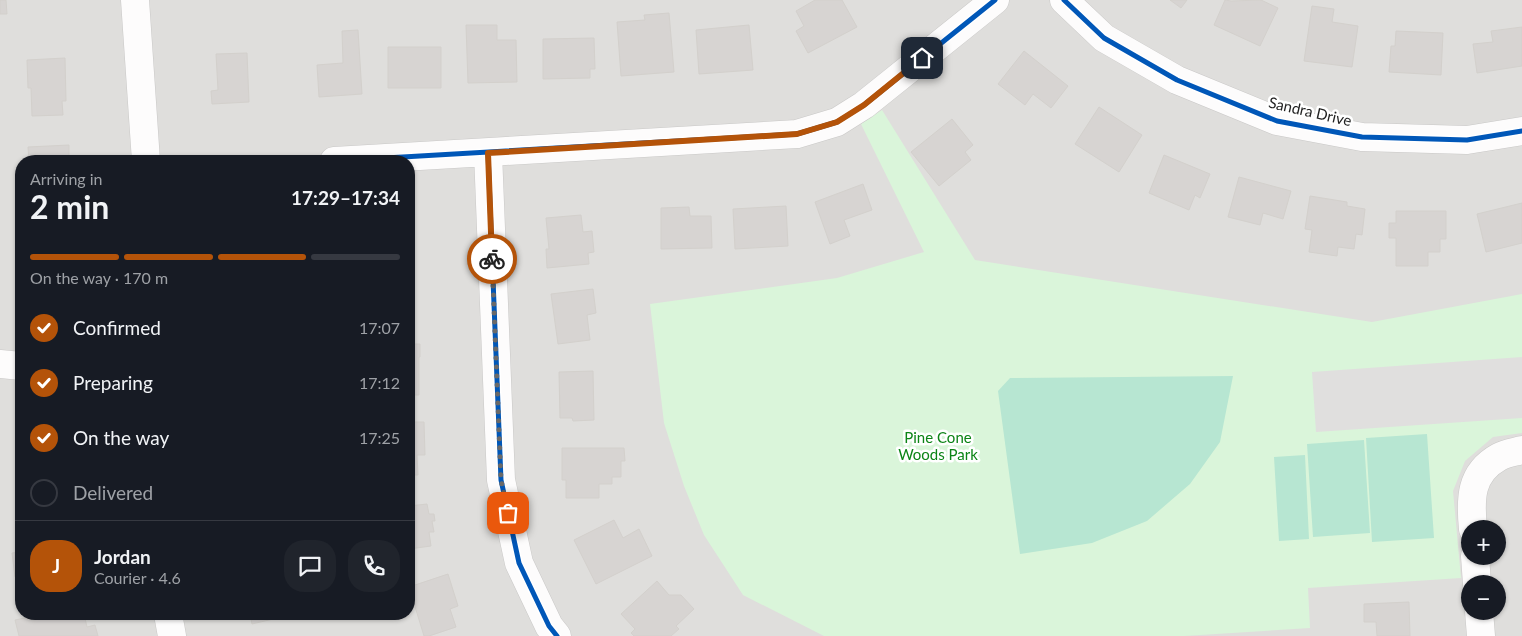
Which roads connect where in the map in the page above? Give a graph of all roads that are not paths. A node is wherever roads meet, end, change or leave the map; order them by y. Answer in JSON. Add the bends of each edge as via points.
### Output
{"nodes":[{"id":1,"x":135,"y":0,"type":"edge"},
{"id":2,"x":995,"y":0,"type":"edge"},
{"id":3,"x":1064,"y":0,"type":"edge"},
{"id":4,"x":1522,"y":131,"type":"edge"},
{"id":5,"x":488,"y":153,"type":"junction"},
{"id":6,"x":146,"y":155,"type":"edge"},
{"id":7,"x":415,"y":157,"type":"edge"},
{"id":8,"x":0,"y":364,"type":"edge"},
{"id":9,"x":15,"y":365,"type":"edge"},
{"id":10,"x":1522,"y":450,"type":"edge"},
{"id":11,"x":1472,"y":520,"type":"edge"},
{"id":12,"x":169,"y":620,"type":"edge"},
{"id":13,"x":1480,"y":620,"type":"edge"},
{"id":14,"x":172,"y":636,"type":"edge"},
{"id":15,"x":557,"y":636,"type":"edge"},
{"id":16,"x":1481,"y":636,"type":"edge"}],
"edges":[{"from":1,"to":6,"type":"street"},
{"from":2,"to":5,"type":"street","via":[[864,105],[837,122],[797,134]]},
{"from":3,"to":4,"type":"street","name":"Sandra Drive","via":[[1104,38],[1177,80],[1277,121],[1362,137],[1467,140]]},
{"from":5,"to":7,"type":"street"},
{"from":5,"to":15,"type":"street","via":[[501,480],[519,563]]},
{"from":8,"to":9,"type":"street"},
{"from":10,"to":11,"type":"street","via":[[1500,456],[1483,468],[1474,484]]},
{"from":12,"to":14,"type":"street"},
{"from":13,"to":16,"type":"street"}]}
